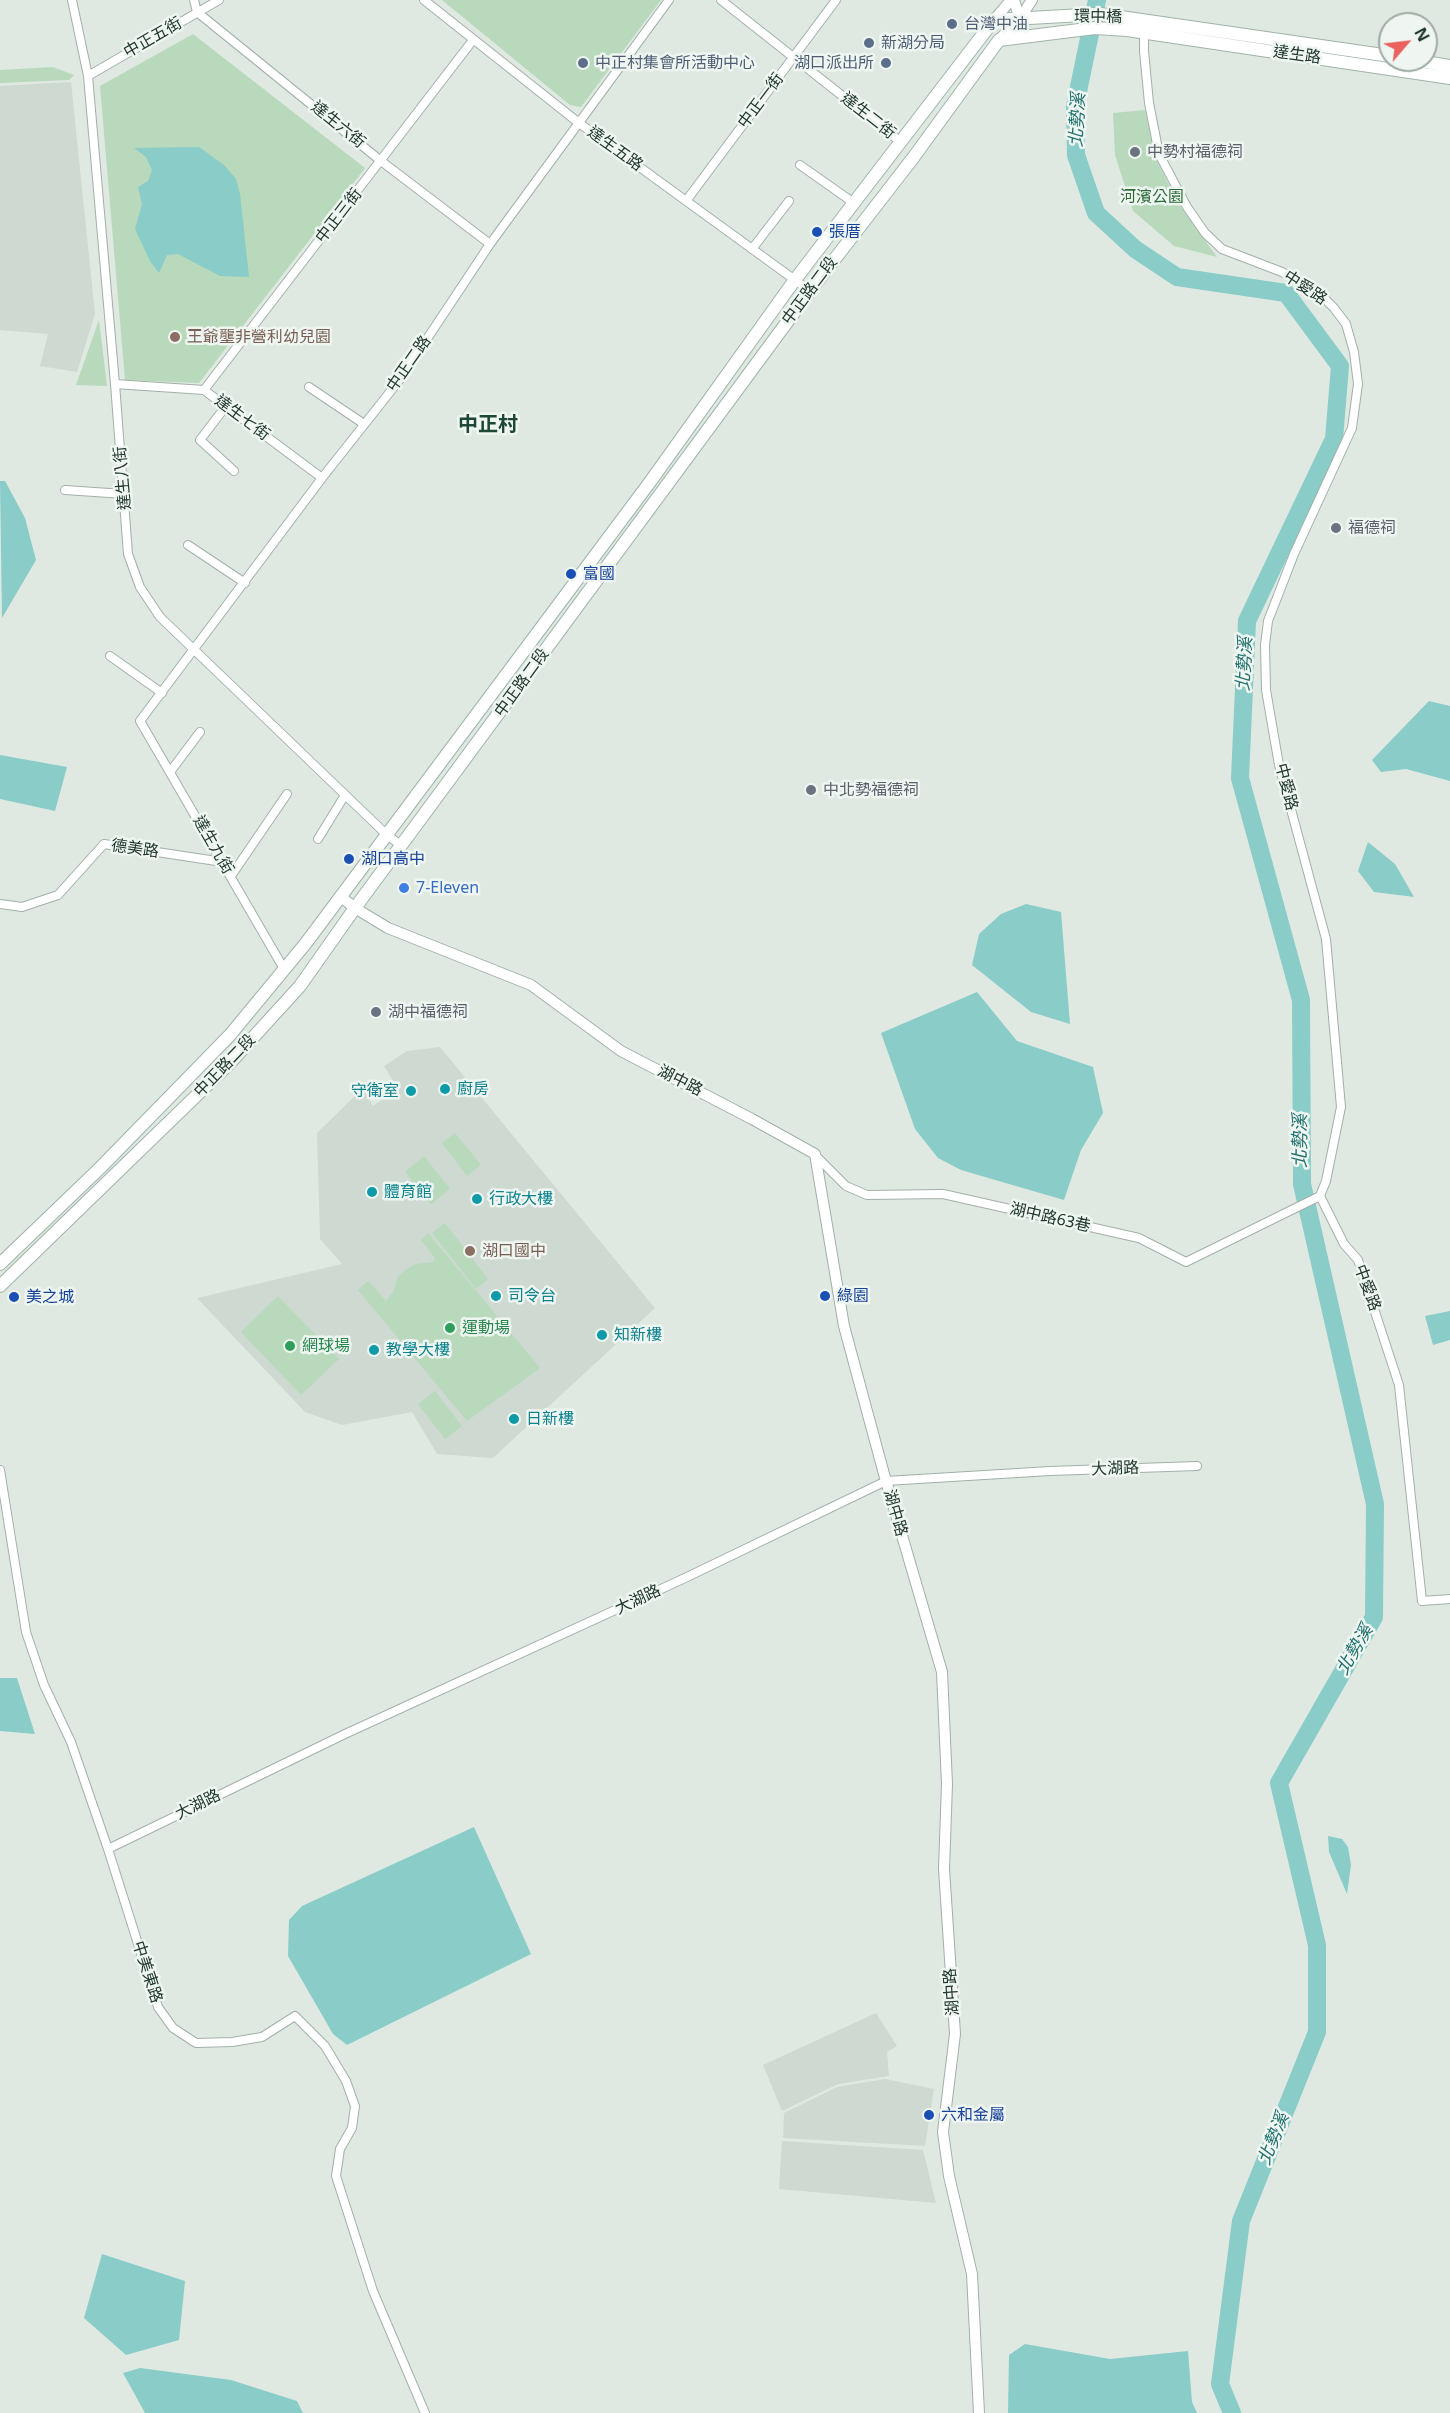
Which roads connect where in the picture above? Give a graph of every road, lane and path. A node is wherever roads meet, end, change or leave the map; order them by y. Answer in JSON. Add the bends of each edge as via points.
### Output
{"nodes":[{"id":1,"x":72,"y":0,"type":"edge"},
{"id":2,"x":194,"y":0,"type":"edge"},
{"id":3,"x":219,"y":0,"type":"edge"},
{"id":4,"x":424,"y":0,"type":"edge"},
{"id":5,"x":669,"y":0,"type":"edge"},
{"id":6,"x":721,"y":0,"type":"edge"},
{"id":7,"x":836,"y":0,"type":"edge"},
{"id":8,"x":1012,"y":0,"type":"edge"},
{"id":9,"x":1030,"y":1,"type":"edge"},
{"id":10,"x":197,"y":12,"type":"junction"},
{"id":11,"x":1020,"y":18,"type":"junction"},
{"id":12,"x":1034,"y":19,"type":"junction"},
{"id":13,"x":1145,"y":19,"type":"junction"},
{"id":14,"x":994,"y":20,"type":"junction"},
{"id":15,"x":1143,"y":33,"type":"junction"},
{"id":16,"x":1025,"y":37,"type":"junction"},
{"id":17,"x":472,"y":40,"type":"junction"},
{"id":18,"x":999,"y":40,"type":"junction"},
{"id":19,"x":1335,"y":54,"type":"junction"},
{"id":20,"x":1378,"y":56,"type":"edge"},
{"id":21,"x":794,"y":57,"type":"junction"},
{"id":22,"x":88,"y":76,"type":"junction"},
{"id":23,"x":1450,"y":78,"type":"edge"},
{"id":24,"x":579,"y":123,"type":"junction"},
{"id":25,"x":902,"y":143,"type":"junction"},
{"id":26,"x":381,"y":161,"type":"junction"},
{"id":27,"x":800,"y":165,"type":"dead end"},
{"id":28,"x":686,"y":201,"type":"junction"},
{"id":29,"x":789,"y":201,"type":"dead end"},
{"id":30,"x":855,"y":203,"type":"junction"},
{"id":31,"x":490,"y":244,"type":"junction"},
{"id":32,"x":752,"y":249,"type":"junction"},
{"id":33,"x":794,"y":281,"type":"junction"},
{"id":34,"x":810,"y":291,"type":"junction"},
{"id":35,"x":116,"y":384,"type":"junction"},
{"id":36,"x":309,"y":387,"type":"dead end"},
{"id":37,"x":204,"y":390,"type":"junction"},
{"id":38,"x":226,"y":406,"type":"junction"},
{"id":39,"x":364,"y":424,"type":"junction"},
{"id":40,"x":234,"y":471,"type":"dead end"},
{"id":41,"x":322,"y":478,"type":"junction"},
{"id":42,"x":65,"y":490,"type":"dead end"},
{"id":43,"x":124,"y":494,"type":"junction"},
{"id":44,"x":188,"y":545,"type":"dead end"},
{"id":45,"x":245,"y":583,"type":"junction"},
{"id":46,"x":195,"y":650,"type":"junction"},
{"id":47,"x":110,"y":656,"type":"dead end"},
{"id":48,"x":162,"y":693,"type":"junction"},
{"id":49,"x":140,"y":721,"type":"joint"},
{"id":50,"x":200,"y":732,"type":"dead end"},
{"id":51,"x":170,"y":772,"type":"junction"},
{"id":52,"x":287,"y":794,"type":"dead end"},
{"id":53,"x":345,"y":795,"type":"junction"},
{"id":54,"x":387,"y":835,"type":"junction"},
{"id":55,"x":318,"y":839,"type":"dead end"},
{"id":56,"x":402,"y":846,"type":"junction"},
{"id":57,"x":223,"y":862,"type":"junction"},
{"id":58,"x":231,"y":876,"type":"junction"},
{"id":59,"x":340,"y":896,"type":"junction"},
{"id":60,"x":0,"y":904,"type":"edge"},
{"id":61,"x":354,"y":908,"type":"junction"},
{"id":62,"x":284,"y":969,"type":"junction"},
{"id":63,"x":815,"y":1154,"type":"junction"},
{"id":64,"x":1320,"y":1196,"type":"junction"},
{"id":65,"x":0,"y":1264,"type":"edge"},
{"id":66,"x":0,"y":1286,"type":"edge"},
{"id":67,"x":1197,"y":1466,"type":"dead end"},
{"id":68,"x":0,"y":1470,"type":"edge"},
{"id":69,"x":886,"y":1481,"type":"junction"},
{"id":70,"x":1450,"y":1599,"type":"edge"},
{"id":71,"x":108,"y":1849,"type":"junction"},
{"id":72,"x":425,"y":2413,"type":"edge"},
{"id":73,"x":979,"y":2413,"type":"edge"}],
"edges":[{"from":1,"to":22,"type":"street","name":"達生八街"},
{"from":2,"to":10,"type":"street"},
{"from":3,"to":10,"type":"street","name":"中正五街"},
{"from":4,"to":17,"type":"street","name":"達生五路"},
{"from":5,"to":24,"type":"street","name":"中正二路"},
{"from":6,"to":21,"type":"street","name":"達生二街"},
{"from":7,"to":21,"type":"street","name":"中正一街"},
{"from":8,"to":11,"type":"street"},
{"from":8,"to":14,"type":"street"},
{"from":9,"to":11,"type":"street"},
{"from":9,"to":12,"type":"street"},
{"from":10,"to":22,"type":"street","name":"中正五街"},
{"from":10,"to":26,"type":"street","name":"達生六街"},
{"from":11,"to":12,"type":"main road"},
{"from":11,"to":14,"type":"main road"},
{"from":11,"to":16,"type":"street"},
{"from":11,"to":18,"type":"street"},
{"from":12,"to":13,"type":"main road","name":"環中橋","via":[[1100,14]]},
{"from":13,"to":15,"type":"street","name":"中愛路"},
{"from":13,"to":19,"type":"main road","name":"達生路"},
{"from":14,"to":25,"type":"main road","name":"中正路二段"},
{"from":15,"to":16,"type":"main road","name":"環中橋","via":[[1095,28]]},
{"from":15,"to":19,"type":"main road","name":"達生路"},
{"from":15,"to":64,"type":"street","name":"中愛路","via":[[1149,103],[1159,154],[1187,207],[1222,249],[1282,272],[1335,308],[1346,324],[1355,363],[1358,384],[1352,428],[1280,588],[1268,621],[1265,645],[1266,690],[1279,765],[1326,939],[1341,1107]]},
{"from":16,"to":18,"type":"main road"},
{"from":17,"to":24,"type":"street","name":"達生五路"},
{"from":17,"to":26,"type":"street","name":"中正三街"},
{"from":18,"to":34,"type":"main road","name":"中正路二段"},
{"from":19,"to":20,"type":"main road","name":"達生路"},
{"from":19,"to":23,"type":"main road","name":"達生路"},
{"from":21,"to":25,"type":"street","name":"達生二街"},
{"from":21,"to":28,"type":"street","name":"中正一街"},
{"from":22,"to":35,"type":"street","name":"達生八街"},
{"from":24,"to":28,"type":"street","name":"達生五路"},
{"from":24,"to":31,"type":"street","name":"中正二路"},
{"from":25,"to":30,"type":"main road","name":"中正路二段"},
{"from":26,"to":31,"type":"street","name":"達生六街"},
{"from":26,"to":37,"type":"street","name":"中正三街"},
{"from":27,"to":30,"type":"street"},
{"from":28,"to":32,"type":"street","name":"達生五路"},
{"from":29,"to":32,"type":"street"},
{"from":30,"to":33,"type":"main road","name":"中正路二段"},
{"from":31,"to":39,"type":"street","name":"中正二路","via":[[401,378]]},
{"from":32,"to":33,"type":"street","name":"達生五路"},
{"from":33,"to":34,"type":"street","name":"達生五路"},
{"from":33,"to":54,"type":"main road","name":"中正路二段"},
{"from":34,"to":56,"type":"main road","name":"中正路二段"},
{"from":35,"to":37,"type":"street","name":"達生七街"},
{"from":35,"to":43,"type":"street","name":"達生八街"},
{"from":36,"to":39,"type":"street"},
{"from":37,"to":38,"type":"street","name":"達生七街"},
{"from":38,"to":40,"type":"street","via":[[200,440]]},
{"from":38,"to":41,"type":"street","name":"達生七街"},
{"from":39,"to":41,"type":"street","name":"中正二路"},
{"from":41,"to":45,"type":"street","name":"中正二路"},
{"from":42,"to":43,"type":"street"},
{"from":43,"to":46,"type":"street","name":"達生八街","via":[[128,554],[140,587],[160,617]]},
{"from":44,"to":45,"type":"street"},
{"from":45,"to":46,"type":"street","name":"中正二路"},
{"from":46,"to":48,"type":"street","name":"中正二路"},
{"from":46,"to":53,"type":"street","name":"達生八街"},
{"from":47,"to":48,"type":"street"},
{"from":48,"to":49,"type":"street","name":"中正二路"},
{"from":49,"to":51,"type":"street","name":"達生九街"},
{"from":50,"to":51,"type":"street"},
{"from":51,"to":57,"type":"street","name":"達生九街"},
{"from":52,"to":58,"type":"street"},
{"from":53,"to":54,"type":"street","name":"達生八街"},
{"from":53,"to":55,"type":"street"},
{"from":54,"to":56,"type":"street","name":"達生八街"},
{"from":54,"to":59,"type":"main road","name":"中正路二段"},
{"from":56,"to":61,"type":"main road","name":"中正路二段"},
{"from":57,"to":58,"type":"street","name":"達生九街"},
{"from":57,"to":60,"type":"street","name":"德美路","via":[[104,844],[58,895],[22,907]]},
{"from":58,"to":62,"type":"street","name":"達生九街"},
{"from":59,"to":61,"type":"street","name":"湖中路"},
{"from":59,"to":62,"type":"main road","name":"中正路二段"},
{"from":61,"to":63,"type":"street","name":"湖中路","via":[[388,928],[531,985],[621,1051]]},
{"from":61,"to":66,"type":"main road","name":"中正路二段","via":[[300,987],[229,1064]]},
{"from":62,"to":65,"type":"main road","name":"中正路二段","via":[[222,1044]]},
{"from":63,"to":64,"type":"street","name":"湖中路63巷","via":[[846,1186],[867,1195],[943,1194],[1139,1238],[1186,1262]]},
{"from":63,"to":69,"type":"street","name":"湖中路","via":[[844,1326]]},
{"from":64,"to":70,"type":"street","name":"中愛路","via":[[1344,1244],[1358,1260],[1399,1385],[1422,1601]]},
{"from":67,"to":69,"type":"street","name":"大湖路"},
{"from":68,"to":71,"type":"street","name":"中美東路","via":[[26,1632],[44,1685],[71,1742]]},
{"from":69,"to":71,"type":"street","name":"大湖路"},
{"from":69,"to":73,"type":"street","name":"湖中路","via":[[942,1672],[947,1784],[944,1869],[955,2034],[943,2132],[972,2274]]},
{"from":71,"to":72,"type":"street","name":"中美東路","via":[[158,2007],[173,2028],[196,2043],[232,2042],[262,2037],[295,2016],[325,2046],[346,2081],[355,2106],[352,2128],[340,2149],[336,2176],[373,2291]]}]}
